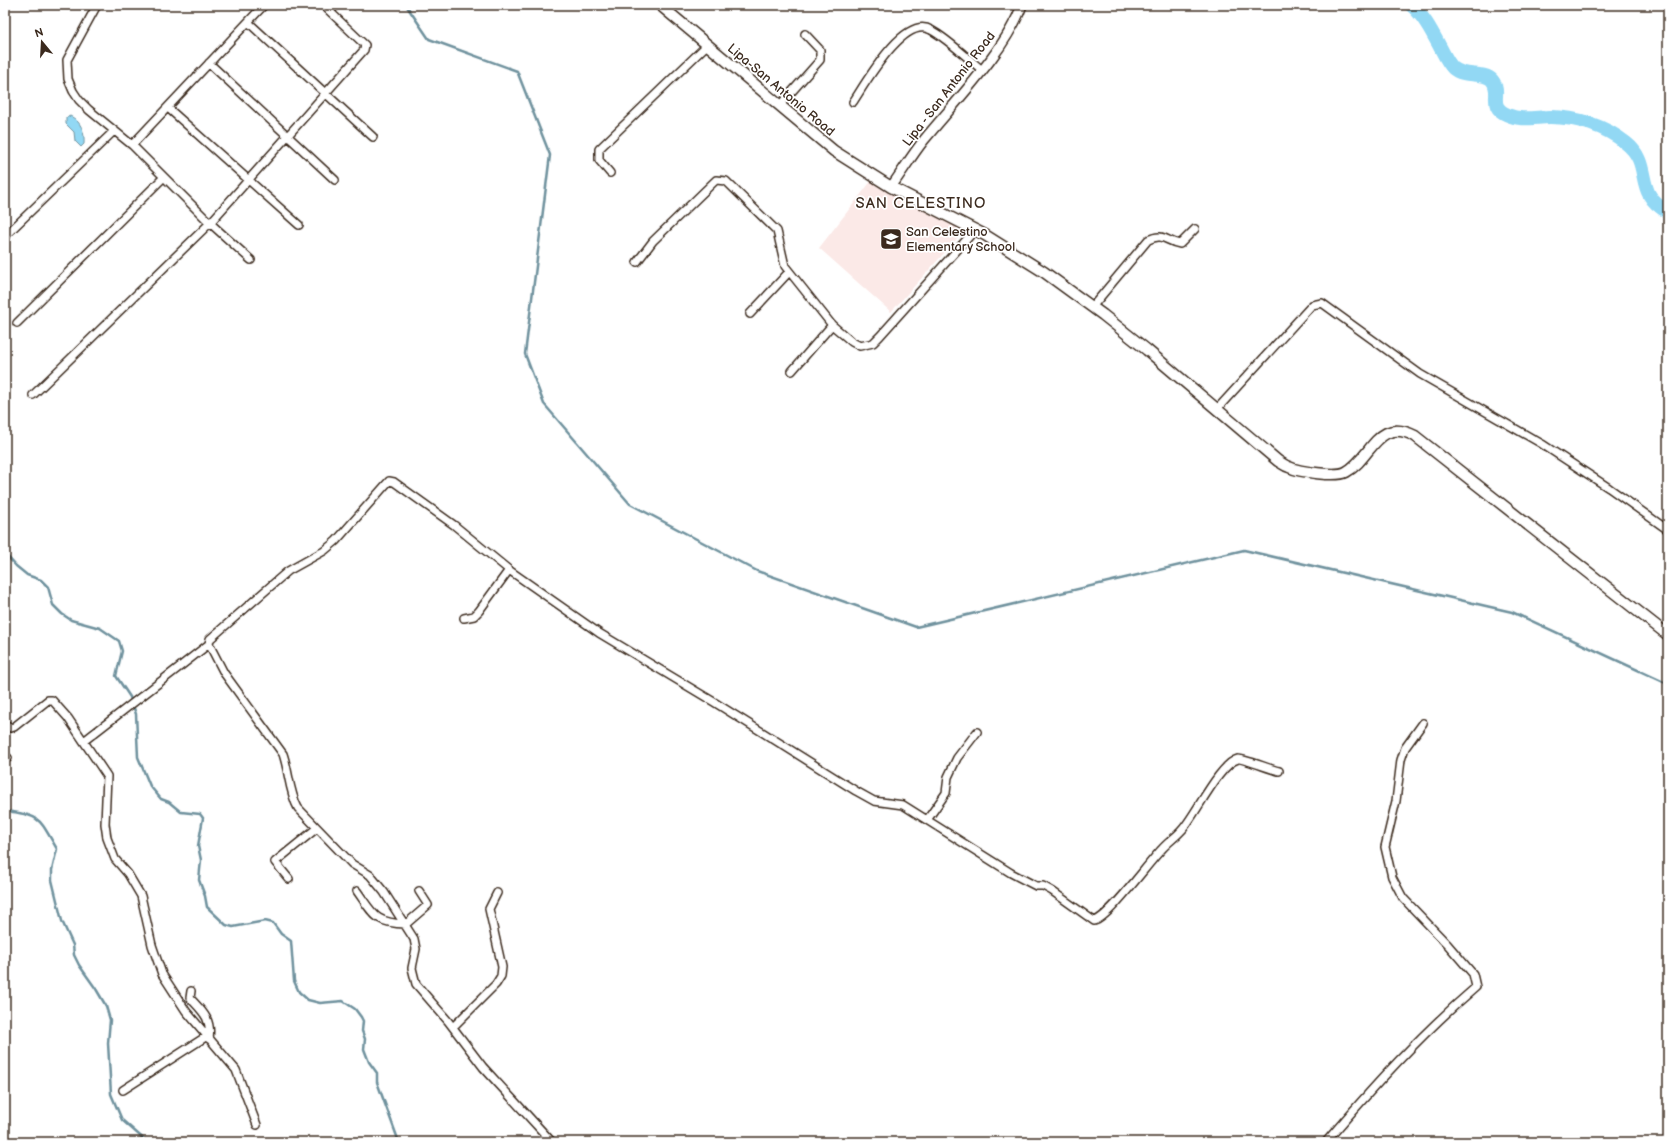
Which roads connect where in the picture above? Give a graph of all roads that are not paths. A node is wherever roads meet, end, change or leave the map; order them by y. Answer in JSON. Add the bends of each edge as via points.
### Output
{"nodes":[{"id":1,"x":97,"y":5,"type":"edge"},
{"id":2,"x":264,"y":5,"type":"edge"},
{"id":3,"x":323,"y":5,"type":"edge"},
{"id":4,"x":338,"y":5,"type":"edge"},
{"id":5,"x":660,"y":5,"type":"edge"},
{"id":6,"x":1022,"y":5,"type":"edge"},
{"id":7,"x":329,"y":10,"type":"junction"},
{"id":8,"x":248,"y":22,"type":"junction"},
{"id":9,"x":805,"y":34,"type":"dead end"},
{"id":10,"x":707,"y":45,"type":"junction"},
{"id":11,"x":209,"y":64,"type":"junction"},
{"id":12,"x":982,"y":70,"type":"junction"},
{"id":13,"x":327,"y":94,"type":"junction"},
{"id":14,"x":853,"y":102,"type":"dead end"},
{"id":15,"x":780,"y":105,"type":"junction"},
{"id":16,"x":168,"y":108,"type":"junction"},
{"id":17,"x":114,"y":131,"type":"junction"},
{"id":18,"x":288,"y":137,"type":"junction"},
{"id":19,"x":373,"y":137,"type":"dead end"},
{"id":20,"x":132,"y":146,"type":"junction"},
{"id":21,"x":610,"y":173,"type":"dead end"},
{"id":22,"x":164,"y":177,"type":"junction"},
{"id":23,"x":249,"y":180,"type":"junction"},
{"id":24,"x":335,"y":180,"type":"dead end"},
{"id":25,"x":891,"y":188,"type":"junction"},
{"id":26,"x":210,"y":223,"type":"junction"},
{"id":27,"x":299,"y":225,"type":"dead end"},
{"id":28,"x":976,"y":229,"type":"junction"},
{"id":29,"x":1194,"y":229,"type":"dead end"},
{"id":30,"x":5,"y":236,"type":"edge"},
{"id":31,"x":251,"y":260,"type":"dead end"},
{"id":32,"x":637,"y":262,"type":"dead end"},
{"id":33,"x":789,"y":272,"type":"junction"},
{"id":34,"x":1092,"y":308,"type":"junction"},
{"id":35,"x":750,"y":314,"type":"dead end"},
{"id":36,"x":17,"y":323,"type":"dead end"},
{"id":37,"x":832,"y":325,"type":"junction"},
{"id":38,"x":792,"y":371,"type":"dead end"},
{"id":39,"x":33,"y":395,"type":"dead end"},
{"id":40,"x":1217,"y":410,"type":"junction"},
{"id":41,"x":1668,"y":530,"type":"edge"},
{"id":42,"x":509,"y":570,"type":"junction"},
{"id":43,"x":464,"y":618,"type":"dead end"},
{"id":44,"x":1668,"y":635,"type":"edge"},
{"id":45,"x":209,"y":644,"type":"junction"},
{"id":46,"x":1423,"y":723,"type":"dead end"},
{"id":47,"x":7,"y":728,"type":"edge"},
{"id":48,"x":977,"y":732,"type":"dead end"},
{"id":49,"x":84,"y":741,"type":"junction"},
{"id":50,"x":1279,"y":771,"type":"dead end"},
{"id":51,"x":927,"y":820,"type":"junction"},
{"id":52,"x":317,"y":828,"type":"junction"},
{"id":53,"x":289,"y":878,"type":"dead end"},
{"id":54,"x":357,"y":891,"type":"dead end"},
{"id":55,"x":419,"y":891,"type":"dead end"},
{"id":56,"x":497,"y":893,"type":"dead end"},
{"id":57,"x":406,"y":924,"type":"junction"},
{"id":58,"x":192,"y":991,"type":"dead end"},
{"id":59,"x":453,"y":1027,"type":"junction"},
{"id":60,"x":208,"y":1038,"type":"junction"},
{"id":61,"x":123,"y":1090,"type":"dead end"},
{"id":62,"x":257,"y":1125,"type":"dead end"},
{"id":63,"x":552,"y":1142,"type":"edge"},
{"id":64,"x":1326,"y":1142,"type":"edge"}],
"edges":[{"from":1,"to":17,"type":"street","via":[[67,60],[68,79],[78,100]]},
{"from":2,"to":8,"type":"street"},
{"from":3,"to":7,"type":"street"},
{"from":4,"to":7,"type":"street"},
{"from":5,"to":10,"type":"main road","name":"Lipa-San Antonio Road"},
{"from":6,"to":12,"type":"street","name":"Lipa - San Antonio Road","via":[[1018,19]]},
{"from":7,"to":13,"type":"street","via":[[365,47]]},
{"from":8,"to":11,"type":"street"},
{"from":8,"to":13,"type":"street"},
{"from":9,"to":15,"type":"street","via":[[820,50],[820,60]]},
{"from":10,"to":15,"type":"main road","name":"Lipa-San Antonio Road"},
{"from":10,"to":21,"type":"street","via":[[599,149],[599,160]]},
{"from":11,"to":16,"type":"street"},
{"from":11,"to":18,"type":"street"},
{"from":12,"to":14,"type":"street","via":[[930,29],[915,28],[905,34],[888,52]]},
{"from":12,"to":25,"type":"street","name":"Lipa - San Antonio Road","via":[[923,142]]},
{"from":13,"to":18,"type":"street"},
{"from":13,"to":19,"type":"street"},
{"from":15,"to":25,"type":"main road","name":"Lipa-San Antonio Road","via":[[834,151]]},
{"from":16,"to":20,"type":"street"},
{"from":16,"to":23,"type":"street"},
{"from":17,"to":20,"type":"street"},
{"from":17,"to":30,"type":"street"},
{"from":18,"to":23,"type":"street"},
{"from":18,"to":24,"type":"street"},
{"from":20,"to":22,"type":"street"},
{"from":22,"to":26,"type":"street"},
{"from":22,"to":36,"type":"street"},
{"from":23,"to":26,"type":"street"},
{"from":23,"to":27,"type":"street"},
{"from":25,"to":28,"type":"main road","name":"Lipa-San Antonio Road"},
{"from":26,"to":31,"type":"street"},
{"from":26,"to":39,"type":"street"},
{"from":28,"to":34,"type":"main road","name":"Lipa-San Antonio Road","via":[[1044,272]]},
{"from":28,"to":37,"type":"street","via":[[873,343],[860,346]]},
{"from":29,"to":34,"type":"street","via":[[1180,244],[1162,236],[1148,240]]},
{"from":32,"to":33,"type":"street","via":[[653,241],[716,180],[721,179],[777,231],[783,261]]},
{"from":33,"to":35,"type":"street"},
{"from":33,"to":37,"type":"street"},
{"from":34,"to":40,"type":"main road","name":"Lipa-San Antonio Road","via":[[1147,350]]},
{"from":37,"to":38,"type":"street"},
{"from":40,"to":41,"type":"street","via":[[1312,305],[1322,303],[1420,374],[1542,444]]},
{"from":40,"to":44,"type":"main road","name":"Lipa-San Antonio Road","via":[[1278,461],[1299,470],[1330,474],[1346,472],[1387,432],[1406,431]]},
{"from":42,"to":43,"type":"street","via":[[479,611],[474,616]]},
{"from":42,"to":45,"type":"street","via":[[454,525],[389,481],[336,542],[288,571],[210,639]]},
{"from":42,"to":51,"type":"street","via":[[599,633],[856,791],[874,800],[903,805]]},
{"from":45,"to":49,"type":"street"},
{"from":45,"to":52,"type":"street","via":[[224,674],[283,754],[294,801]]},
{"from":46,"to":64,"type":"street","via":[[1405,748],[1385,847],[1392,877],[1402,898],[1473,974],[1476,987],[1446,1012],[1416,1043]]},
{"from":47,"to":49,"type":"street","via":[[19,724],[50,699],[68,718]]},
{"from":48,"to":51,"type":"street","via":[[956,758],[948,777],[946,793]]},
{"from":49,"to":60,"type":"street","via":[[107,776],[105,824],[110,850],[141,896],[152,945],[162,974],[186,1011]]},
{"from":50,"to":51,"type":"street","via":[[1240,758],[1233,760],[1214,782],[1183,830],[1164,847],[1100,920],[1094,922],[1052,891],[1011,873]]},
{"from":52,"to":53,"type":"street","via":[[275,862]]},
{"from":52,"to":57,"type":"street","via":[[352,864],[370,875]]},
{"from":54,"to":57,"type":"street","via":[[375,916],[389,924]]},
{"from":55,"to":57,"type":"street","via":[[428,905]]},
{"from":56,"to":59,"type":"street","via":[[489,909],[502,966],[500,976],[496,984]]},
{"from":57,"to":59,"type":"street","via":[[416,949],[412,968],[416,984]]},
{"from":58,"to":60,"type":"street","via":[[190,998],[209,1022]]},
{"from":59,"to":63,"type":"street","via":[[483,1067]]},
{"from":60,"to":61,"type":"street"},
{"from":60,"to":62,"type":"street","via":[[236,1070]]}]}
